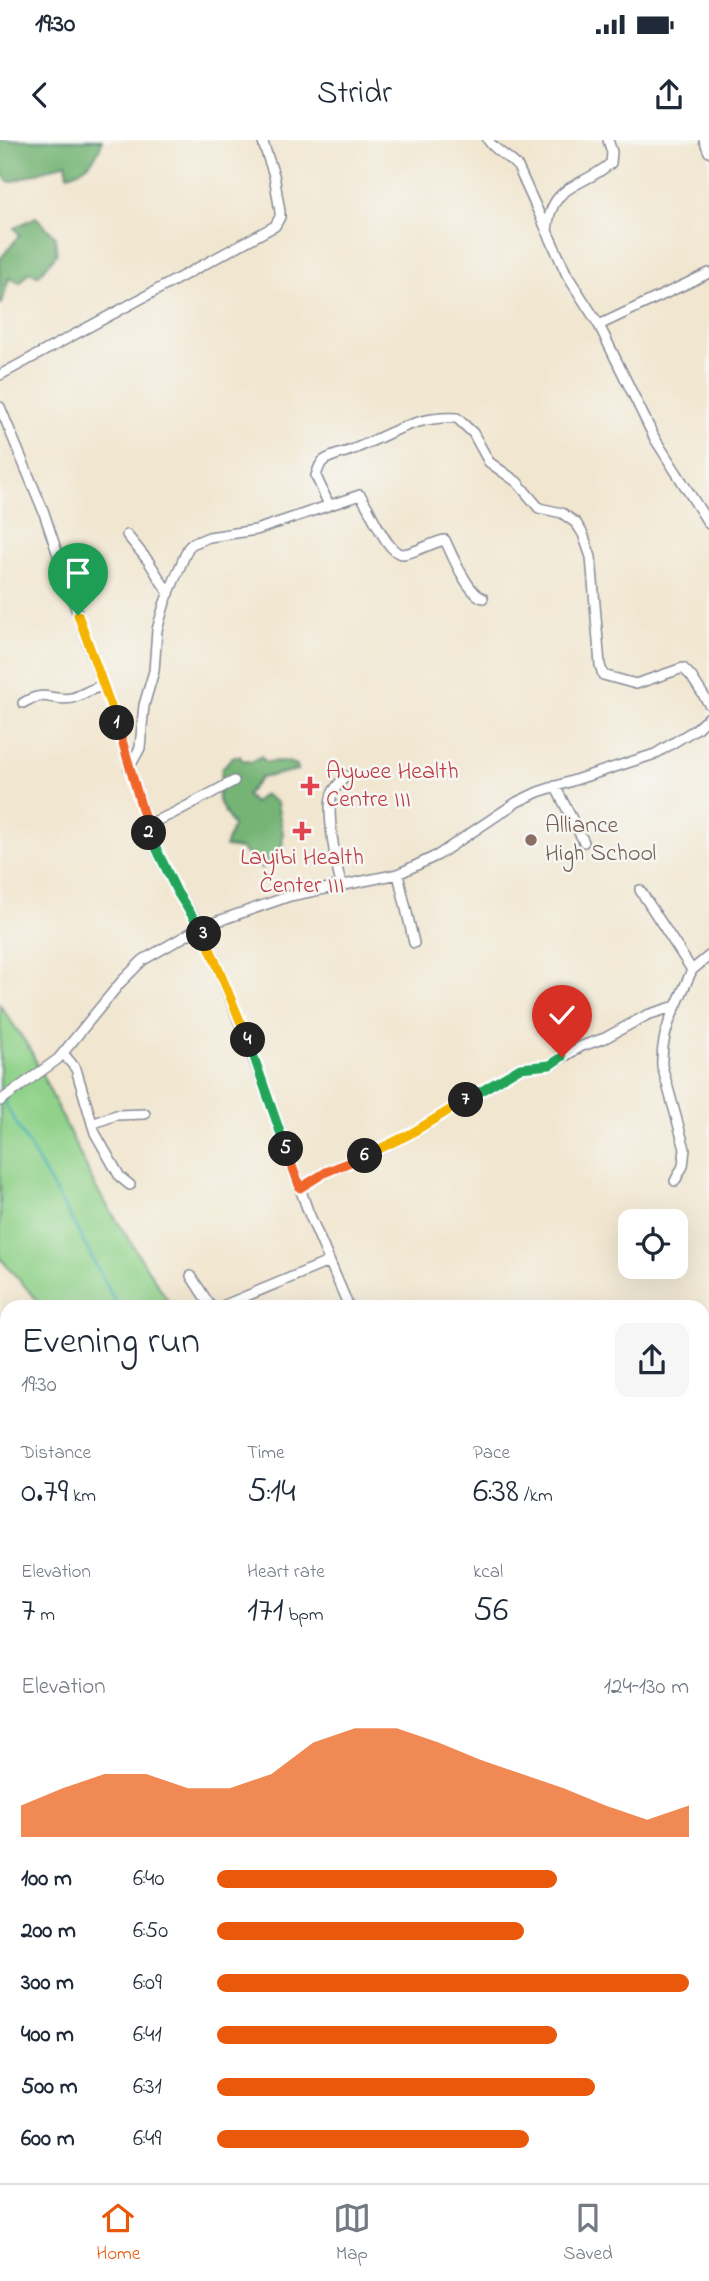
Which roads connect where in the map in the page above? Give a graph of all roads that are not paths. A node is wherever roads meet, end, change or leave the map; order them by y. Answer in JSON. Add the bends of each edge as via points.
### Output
{"nodes":[{"id":1,"x":261,"y":140,"type":"edge"},
{"id":2,"x":488,"y":140,"type":"edge"},
{"id":3,"x":608,"y":140,"type":"edge"},
{"id":4,"x":704,"y":140,"type":"edge"},
{"id":5,"x":709,"y":152,"type":"edge"},
{"id":6,"x":547,"y":234,"type":"junction"},
{"id":7,"x":709,"y":273,"type":"edge"},
{"id":8,"x":599,"y":325,"type":"junction"},
{"id":9,"x":0,"y":374,"type":"edge"},
{"id":10,"x":0,"y":409,"type":"edge"},
{"id":11,"x":329,"y":505,"type":"junction"},
{"id":12,"x":709,"y":524,"type":"edge"},
{"id":13,"x":127,"y":535,"type":"dead end"},
{"id":14,"x":169,"y":594,"type":"junction"},
{"id":15,"x":483,"y":598,"type":"dead end"},
{"id":16,"x":103,"y":686,"type":"junction"},
{"id":17,"x":23,"y":703,"type":"dead end"},
{"id":18,"x":709,"y":704,"type":"edge"},
{"id":19,"x":709,"y":717,"type":"edge"},
{"id":20,"x":129,"y":768,"type":"junction"},
{"id":21,"x":346,"y":776,"type":"dead end"},
{"id":22,"x":234,"y":781,"type":"dead end"},
{"id":23,"x":555,"y":786,"type":"junction"},
{"id":24,"x":146,"y":825,"type":"junction"},
{"id":25,"x":584,"y":842,"type":"dead end"},
{"id":26,"x":398,"y":874,"type":"junction"},
{"id":27,"x":341,"y":884,"type":"junction"},
{"id":28,"x":640,"y":890,"type":"dead end"},
{"id":29,"x":201,"y":927,"type":"junction"},
{"id":30,"x":414,"y":943,"type":"dead end"},
{"id":31,"x":709,"y":956,"type":"edge"},
{"id":32,"x":692,"y":970,"type":"junction"},
{"id":33,"x":676,"y":1006,"type":"junction"},
{"id":34,"x":63,"y":1053,"type":"junction"},
{"id":35,"x":0,"y":1101,"type":"edge"},
{"id":36,"x":145,"y":1114,"type":"dead end"},
{"id":37,"x":92,"y":1124,"type":"junction"},
{"id":38,"x":675,"y":1181,"type":"dead end"},
{"id":39,"x":130,"y":1185,"type":"dead end"},
{"id":40,"x":300,"y":1188,"type":"junction"},
{"id":41,"x":328,"y":1262,"type":"junction"},
{"id":42,"x":191,"y":1276,"type":"dead end"},
{"id":43,"x":206,"y":1300,"type":"edge"},
{"id":44,"x":237,"y":1300,"type":"edge"},
{"id":45,"x":346,"y":1300,"type":"edge"}],
"edges":[{"from":1,"to":9,"type":"street","via":[[280,212],[275,226]]},
{"from":2,"to":6,"type":"street","via":[[518,167]]},
{"from":3,"to":6,"type":"street","via":[[611,163],[558,195]]},
{"from":4,"to":5,"type":"street"},
{"from":6,"to":8,"type":"street"},
{"from":7,"to":8,"type":"street"},
{"from":8,"to":12,"type":"street","via":[[655,439]]},
{"from":10,"to":16,"type":"street","via":[[43,510]]},
{"from":11,"to":14,"type":"street","via":[[256,530],[192,544]]},
{"from":11,"to":15,"type":"street","via":[[360,495],[399,554],[446,540],[474,594]]},
{"from":11,"to":18,"type":"street","via":[[316,476],[326,459],[411,423],[457,418],[473,433],[489,462],[517,482],[539,508],[562,513],[583,534],[590,556],[603,676],[636,684],[683,668]]},
{"from":13,"to":14,"type":"street"},
{"from":14,"to":20,"type":"street","via":[[156,637],[139,753]]},
{"from":16,"to":17,"type":"street","via":[[69,698],[39,695]]},
{"from":16,"to":20,"type":"street"},
{"from":19,"to":23,"type":"street","via":[[655,754]]},
{"from":20,"to":24,"type":"street"},
{"from":21,"to":27,"type":"street","via":[[331,797]]},
{"from":22,"to":24,"type":"street"},
{"from":23,"to":25,"type":"street"},
{"from":23,"to":26,"type":"street","via":[[517,802],[438,855]]},
{"from":24,"to":29,"type":"street","via":[[177,892]]},
{"from":26,"to":27,"type":"street"},
{"from":26,"to":30,"type":"street"},
{"from":27,"to":29,"type":"street","via":[[290,896]]},
{"from":28,"to":32,"type":"street"},
{"from":29,"to":34,"type":"street","via":[[130,971]]},
{"from":29,"to":40,"type":"street","via":[[247,1038]]},
{"from":31,"to":32,"type":"street"},
{"from":32,"to":33,"type":"street"},
{"from":33,"to":38,"type":"street","via":[[661,1056],[685,1149]]},
{"from":33,"to":40,"type":"street","via":[[646,1015],[550,1065],[520,1068],[410,1134]]},
{"from":34,"to":35,"type":"street"},
{"from":34,"to":37,"type":"street","via":[[76,1069]]},
{"from":36,"to":37,"type":"street","via":[[116,1115]]},
{"from":37,"to":39,"type":"street","via":[[120,1177]]},
{"from":40,"to":41,"type":"street"},
{"from":41,"to":44,"type":"street"},
{"from":41,"to":45,"type":"street"},
{"from":42,"to":43,"type":"street"}]}
